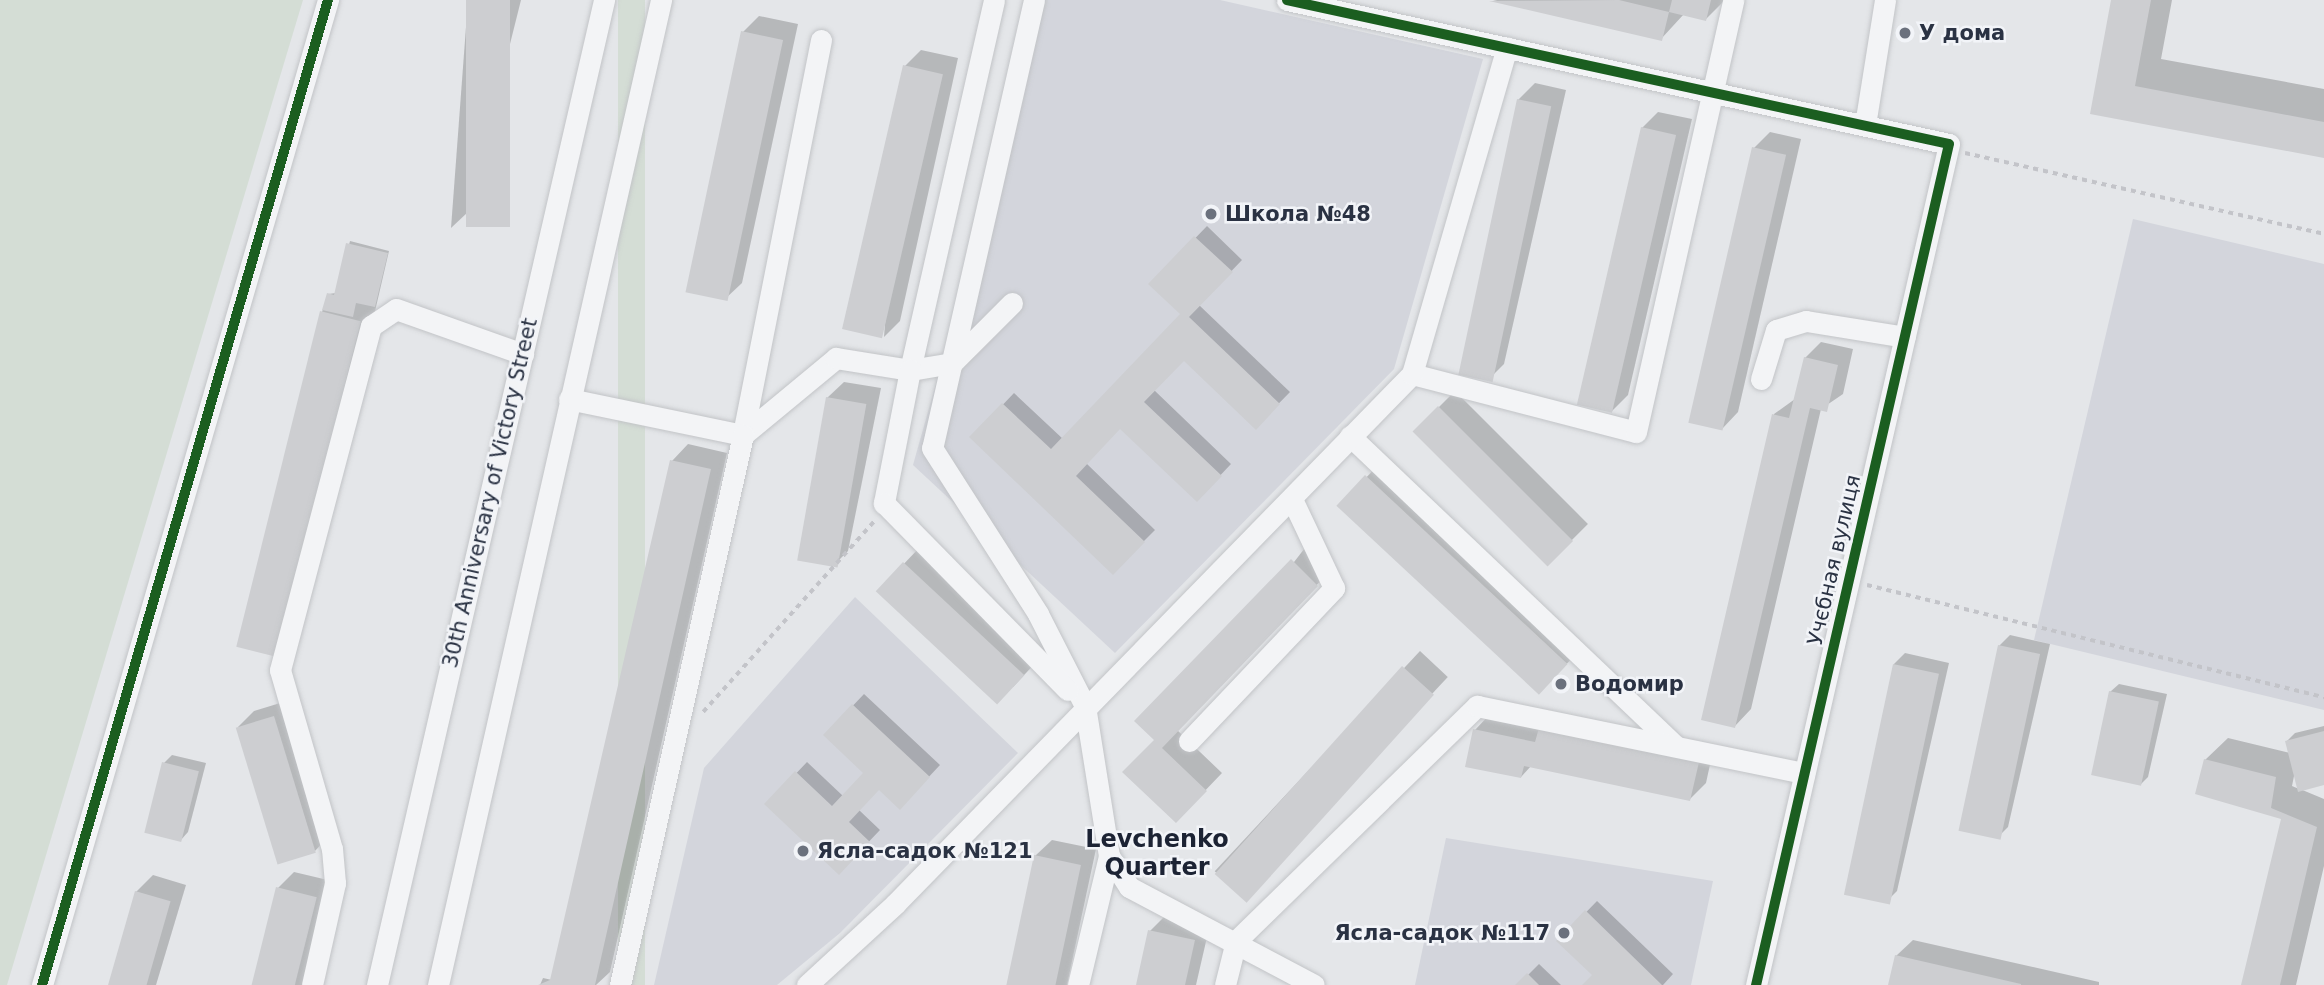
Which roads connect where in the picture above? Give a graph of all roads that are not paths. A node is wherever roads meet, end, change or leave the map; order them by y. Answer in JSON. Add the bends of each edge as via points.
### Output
{"nodes":[{"id":1,"x":328,"y":0,"type":"edge"},
{"id":2,"x":604,"y":0,"type":"edge"},
{"id":3,"x":661,"y":0,"type":"edge"},
{"id":4,"x":994,"y":0,"type":"edge"},
{"id":5,"x":1034,"y":0,"type":"edge"},
{"id":6,"x":1287,"y":0,"type":"edge"},
{"id":7,"x":1733,"y":0,"type":"edge"},
{"id":8,"x":1885,"y":0,"type":"edge"},
{"id":9,"x":821,"y":40,"type":"dead end"},
{"id":10,"x":1507,"y":48,"type":"junction"},
{"id":11,"x":1710,"y":92,"type":"junction"},
{"id":12,"x":1864,"y":125,"type":"junction"},
{"id":13,"x":1012,"y":303,"type":"dead end"},
{"id":14,"x":1905,"y":337,"type":"junction"},
{"id":15,"x":523,"y":354,"type":"junction"},
{"id":16,"x":952,"y":363,"type":"junction"},
{"id":17,"x":910,"y":370,"type":"junction"},
{"id":18,"x":1412,"y":374,"type":"junction"},
{"id":19,"x":1761,"y":379,"type":"dead end"},
{"id":20,"x":569,"y":399,"type":"junction"},
{"id":21,"x":743,"y":435,"type":"junction"},
{"id":22,"x":1350,"y":436,"type":"junction"},
{"id":23,"x":1292,"y":499,"type":"junction"},
{"id":24,"x":1085,"y":706,"type":"junction"},
{"id":25,"x":1189,"y":741,"type":"dead end"},
{"id":26,"x":1675,"y":746,"type":"junction"},
{"id":27,"x":1804,"y":773,"type":"junction"},
{"id":28,"x":1109,"y":856,"type":"junction"},
{"id":29,"x":1236,"y":941,"type":"junction"},
{"id":30,"x":42,"y":985,"type":"edge"},
{"id":31,"x":312,"y":985,"type":"edge"},
{"id":32,"x":377,"y":985,"type":"edge"},
{"id":33,"x":438,"y":985,"type":"edge"},
{"id":34,"x":620,"y":985,"type":"edge"},
{"id":35,"x":807,"y":985,"type":"edge"},
{"id":36,"x":1078,"y":985,"type":"edge"},
{"id":37,"x":1225,"y":985,"type":"edge"},
{"id":38,"x":1314,"y":985,"type":"edge"},
{"id":39,"x":1756,"y":985,"type":"edge"}],
"edges":[{"from":1,"to":30,"type":"street"},
{"from":2,"to":15,"type":"street","name":"30th Anniversary of Victory Street"},
{"from":3,"to":20,"type":"street"},
{"from":4,"to":17,"type":"street"},
{"from":5,"to":16,"type":"street"},
{"from":6,"to":10,"type":"street"},
{"from":7,"to":11,"type":"street"},
{"from":8,"to":12,"type":"street"},
{"from":9,"to":21,"type":"street"},
{"from":10,"to":11,"type":"street"},
{"from":10,"to":18,"type":"street"},
{"from":11,"to":12,"type":"street"},
{"from":11,"to":18,"type":"street","via":[[1636,432]]},
{"from":12,"to":14,"type":"street","name":"Учєбная вулиця","via":[[1949,144]]},
{"from":13,"to":16,"type":"street"},
{"from":14,"to":19,"type":"street","via":[[1806,321],[1776,330]]},
{"from":14,"to":27,"type":"street","name":"Учєбная вулиця"},
{"from":15,"to":31,"type":"street","via":[[396,309],[371,326],[280,670],[332,849],[335,883]]},
{"from":15,"to":32,"type":"street","name":"30th Anniversary of Victory Street"},
{"from":16,"to":17,"type":"street"},
{"from":16,"to":24,"type":"street","via":[[932,448],[1038,614]]},
{"from":17,"to":21,"type":"street","via":[[835,358]]},
{"from":17,"to":24,"type":"street","via":[[884,503]]},
{"from":18,"to":22,"type":"street"},
{"from":20,"to":21,"type":"street"},
{"from":20,"to":33,"type":"street"},
{"from":21,"to":34,"type":"street"},
{"from":22,"to":23,"type":"street"},
{"from":22,"to":26,"type":"street"},
{"from":23,"to":24,"type":"street"},
{"from":23,"to":25,"type":"street","via":[[1334,588]]},
{"from":24,"to":28,"type":"street"},
{"from":24,"to":35,"type":"street","via":[[895,904]]},
{"from":26,"to":27,"type":"street"},
{"from":26,"to":29,"type":"street","via":[[1477,705]]},
{"from":27,"to":39,"type":"street","name":"Учєбная вулиця"},
{"from":28,"to":29,"type":"street","via":[[1129,887]]},
{"from":28,"to":36,"type":"street"},
{"from":29,"to":37,"type":"street"},
{"from":29,"to":38,"type":"street"}]}
